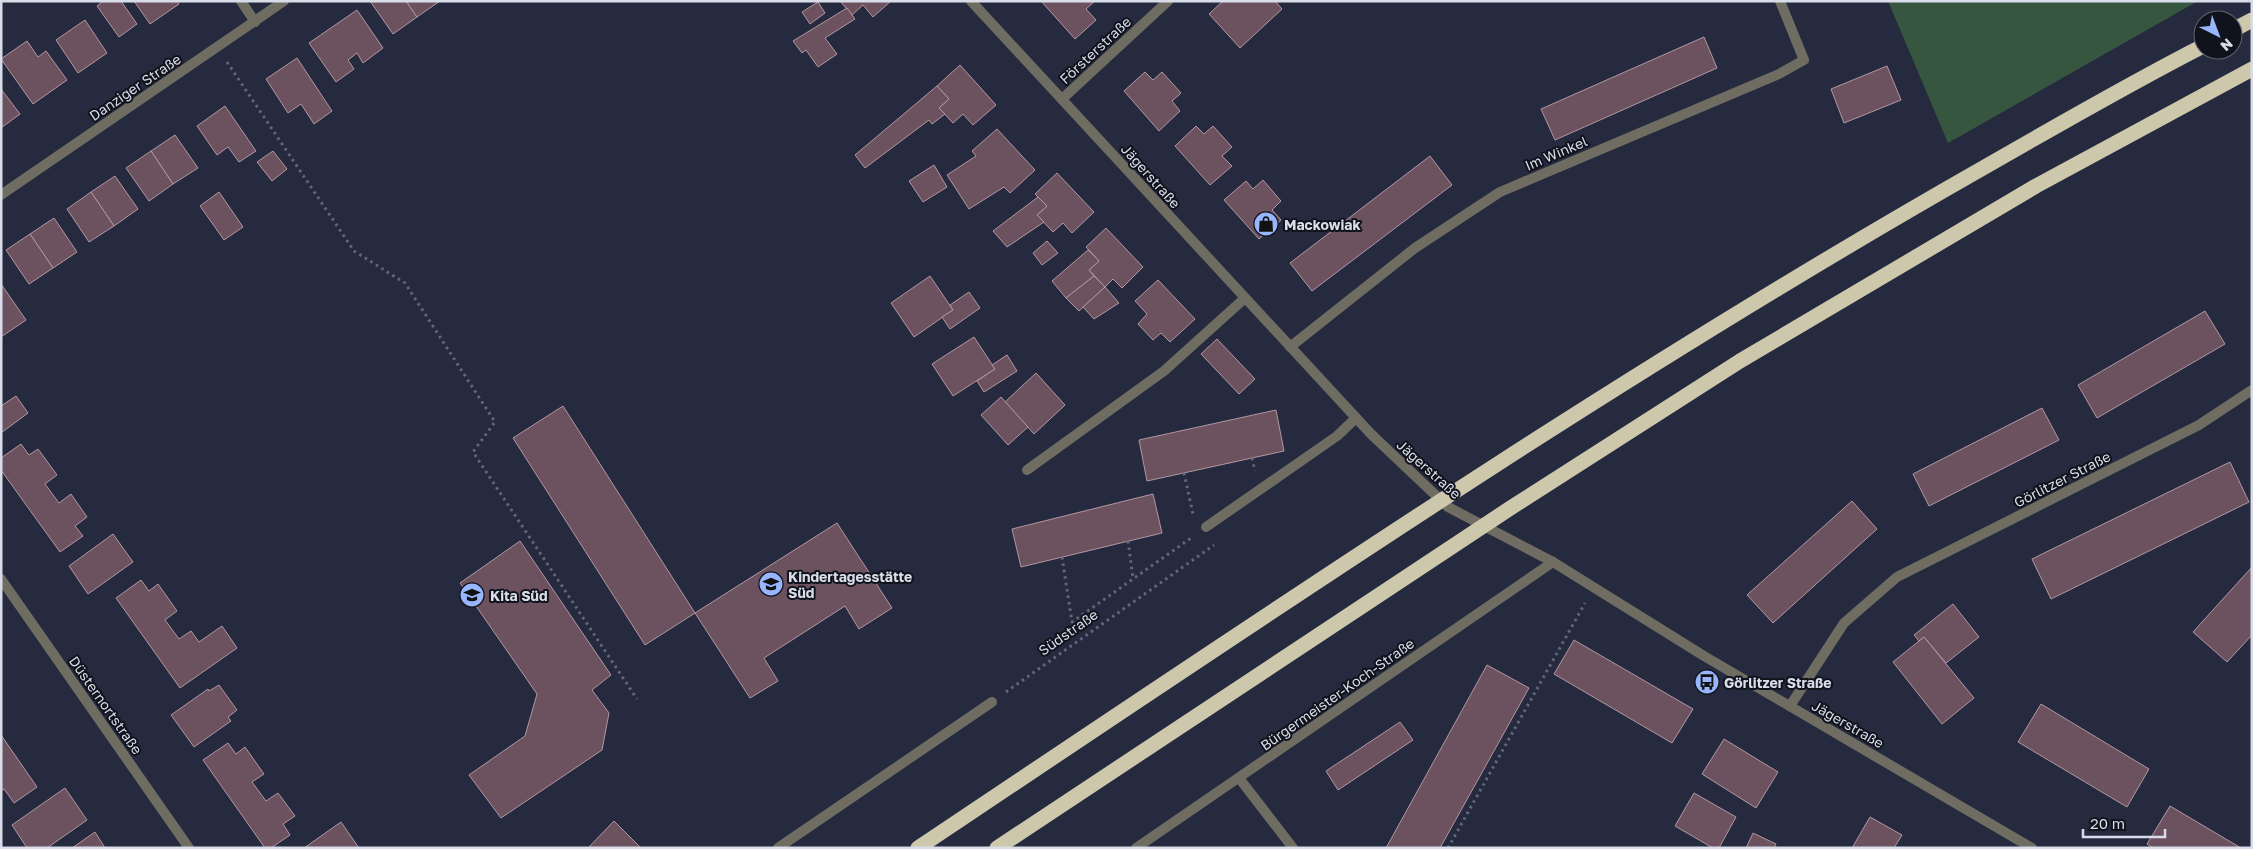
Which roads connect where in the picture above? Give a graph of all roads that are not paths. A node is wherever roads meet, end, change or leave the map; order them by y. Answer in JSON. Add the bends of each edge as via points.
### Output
{"nodes":[{"id":1,"x":241,"y":1,"type":"edge"},
{"id":2,"x":284,"y":1,"type":"edge"},
{"id":3,"x":971,"y":1,"type":"edge"},
{"id":4,"x":1168,"y":1,"type":"edge"},
{"id":5,"x":1780,"y":1,"type":"edge"},
{"id":6,"x":255,"y":22,"type":"junction"},
{"id":7,"x":2193,"y":51,"type":"edge"},
{"id":8,"x":2252,"y":69,"type":"edge"},
{"id":9,"x":1062,"y":99,"type":"junction"},
{"id":10,"x":1,"y":195,"type":"edge"},
{"id":11,"x":1245,"y":298,"type":"junction"},
{"id":12,"x":1290,"y":347,"type":"junction"},
{"id":13,"x":2252,"y":390,"type":"edge"},
{"id":14,"x":1356,"y":418,"type":"junction"},
{"id":15,"x":1027,"y":470,"type":"dead end"},
{"id":16,"x":1202,"y":530,"type":"road end"},
{"id":17,"x":1553,"y":562,"type":"junction"},
{"id":18,"x":1,"y":579,"type":"edge"},
{"id":19,"x":992,"y":702,"type":"road end"},
{"id":20,"x":1790,"y":706,"type":"junction"},
{"id":21,"x":1239,"y":778,"type":"junction"},
{"id":22,"x":189,"y":848,"type":"edge"},
{"id":23,"x":778,"y":848,"type":"edge"},
{"id":24,"x":918,"y":848,"type":"edge"},
{"id":25,"x":997,"y":848,"type":"edge"},
{"id":26,"x":1136,"y":848,"type":"edge"},
{"id":27,"x":1293,"y":848,"type":"edge"},
{"id":28,"x":2032,"y":848,"type":"edge"}],
"edges":[{"from":1,"to":6,"type":"street"},
{"from":2,"to":6,"type":"street","name":"Danziger Straße"},
{"from":3,"to":9,"type":"street","name":"Jägerstraße"},
{"from":4,"to":9,"type":"street","name":"Försterstraße"},
{"from":5,"to":12,"type":"street","name":"Im Winkel","via":[[1804,60],[1779,74],[1500,192],[1415,248]]},
{"from":6,"to":10,"type":"street","name":"Danziger Straße"},
{"from":7,"to":24,"type":"highway","via":[[1862,237],[1711,328],[1471,480]]},
{"from":8,"to":25,"type":"highway","via":[[2036,186],[1740,361],[1512,507]]},
{"from":9,"to":11,"type":"street","name":"Jägerstraße"},
{"from":11,"to":12,"type":"street","name":"Jägerstraße"},
{"from":11,"to":15,"type":"street","via":[[1164,371]]},
{"from":12,"to":14,"type":"street","name":"Jägerstraße"},
{"from":13,"to":20,"type":"street","name":"Görlitzer Straße","via":[[2199,424],[1897,577],[1844,623]]},
{"from":14,"to":16,"type":"street","via":[[1337,436]]},
{"from":14,"to":17,"type":"street","name":"Jägerstraße","via":[[1448,507]]},
{"from":17,"to":20,"type":"street","name":"Jägerstraße"},
{"from":17,"to":21,"type":"street","name":"Bürgermeister-Koch-Straße"},
{"from":18,"to":22,"type":"street","name":"Düsternortstraße"},
{"from":19,"to":23,"type":"street"},
{"from":20,"to":28,"type":"street","name":"Jägerstraße"},
{"from":21,"to":26,"type":"street","name":"Bürgermeister-Koch-Straße"},
{"from":21,"to":27,"type":"street"}]}
